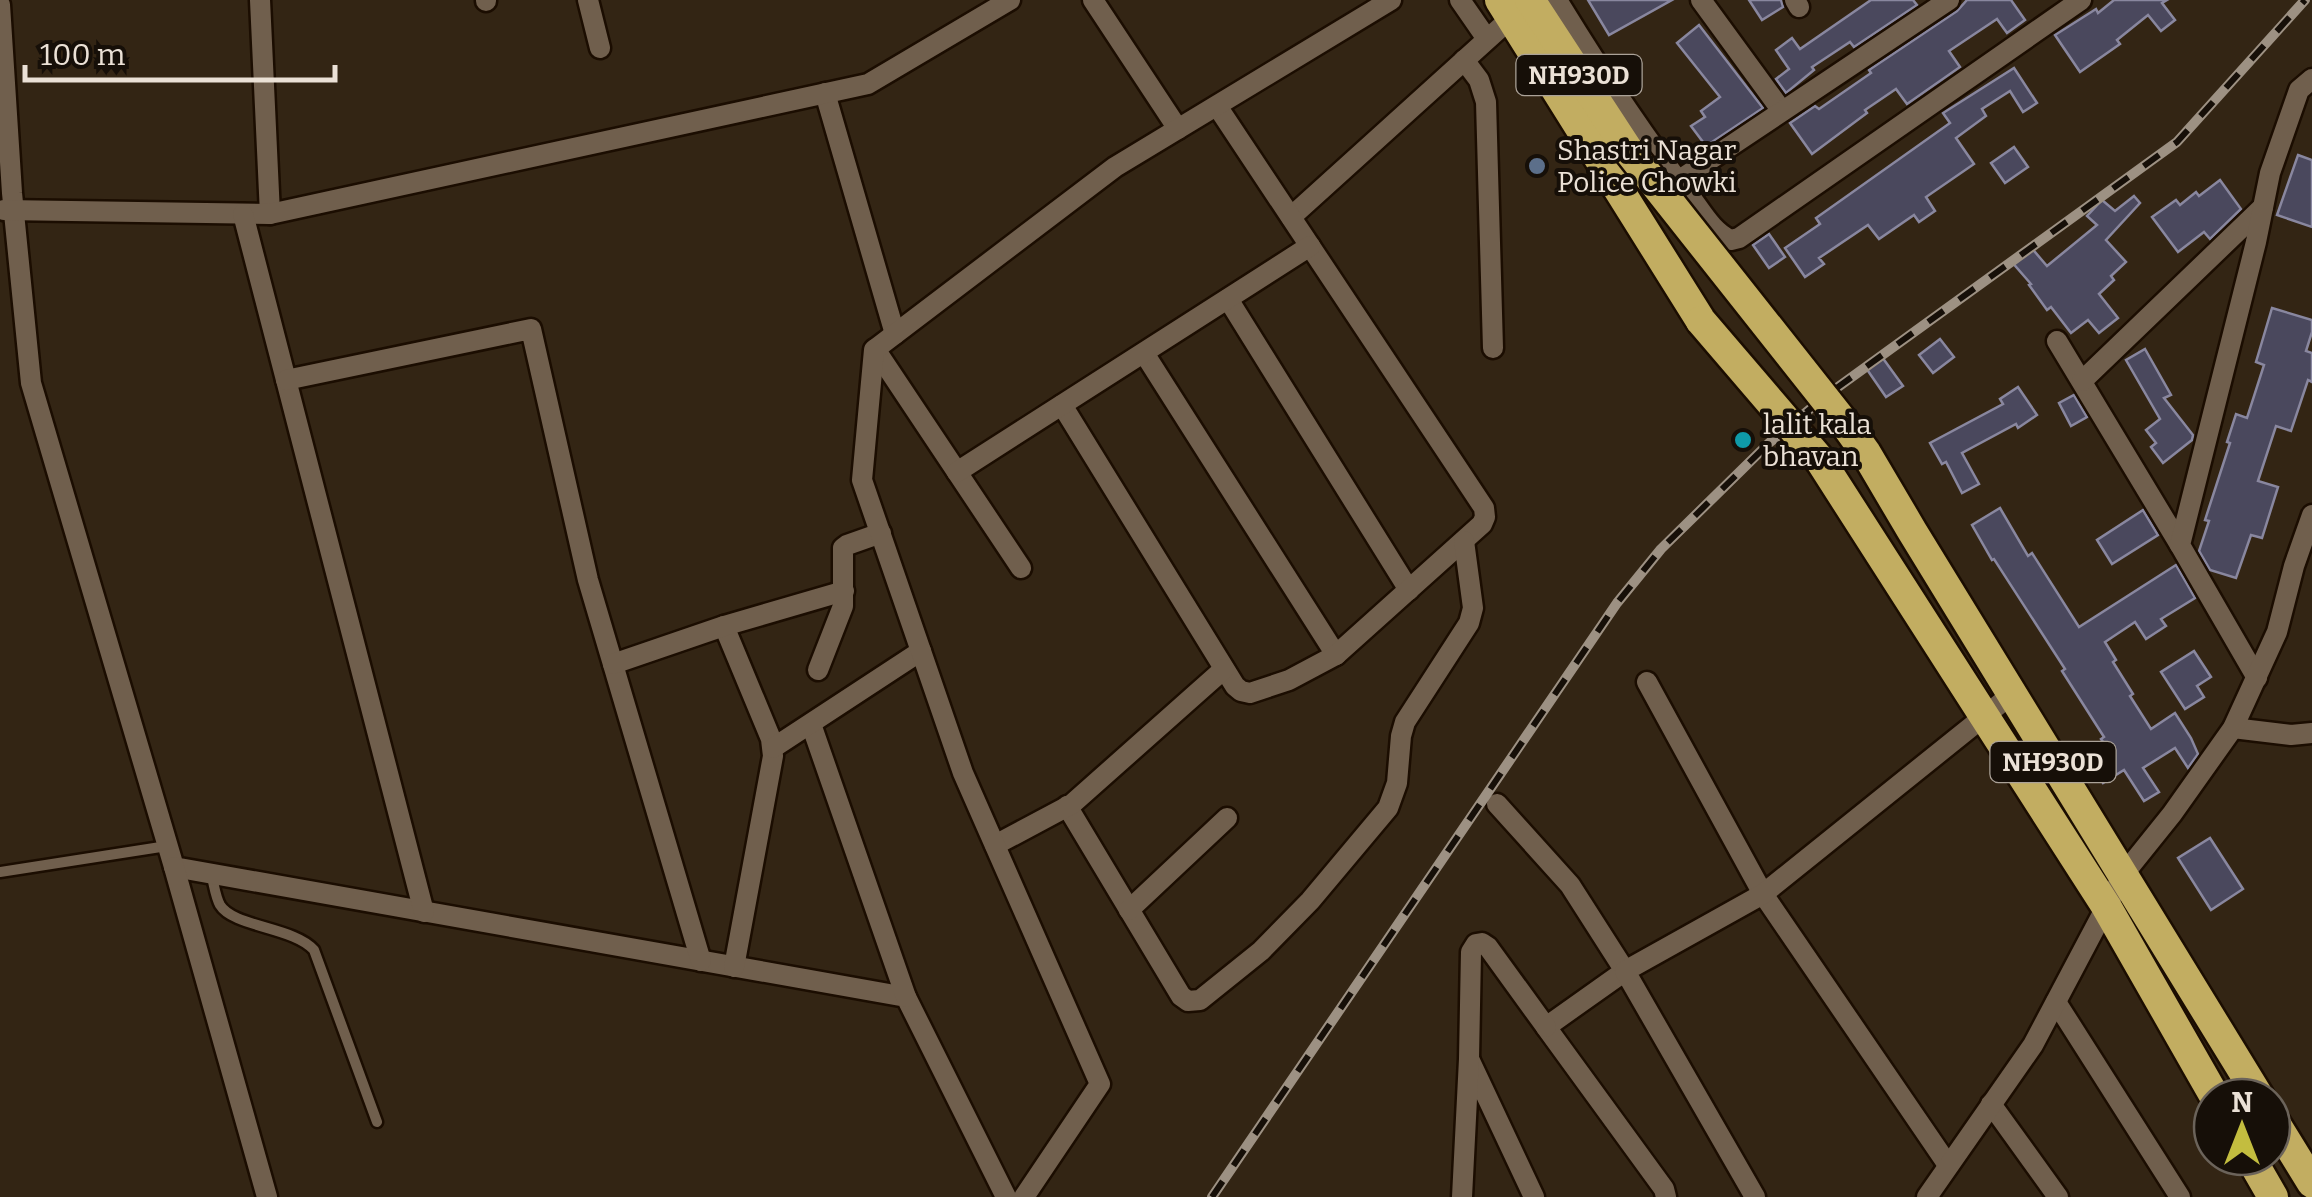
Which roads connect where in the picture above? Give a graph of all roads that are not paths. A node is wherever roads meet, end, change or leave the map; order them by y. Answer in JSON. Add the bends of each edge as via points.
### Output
{"nodes":[{"id":1,"x":260,"y":0,"type":"edge"},
{"id":2,"x":588,"y":0,"type":"edge"},
{"id":3,"x":1010,"y":0,"type":"edge"},
{"id":4,"x":1093,"y":0,"type":"edge"},
{"id":5,"x":1391,"y":0,"type":"edge"},
{"id":6,"x":1460,"y":0,"type":"edge"},
{"id":7,"x":1557,"y":0,"type":"edge"},
{"id":8,"x":1701,"y":0,"type":"edge"},
{"id":9,"x":1949,"y":0,"type":"edge"},
{"id":10,"x":2080,"y":0,"type":"edge"},
{"id":11,"x":0,"y":5,"type":"edge"},
{"id":12,"x":1514,"y":6,"type":"edge"},
{"id":13,"x":1487,"y":39,"type":"junction"},
{"id":14,"x":600,"y":48,"type":"dead end"},
{"id":15,"x":1464,"y":60,"type":"junction"},
{"id":16,"x":2312,"y":79,"type":"edge"},
{"id":17,"x":825,"y":93,"type":"junction"},
{"id":18,"x":1217,"y":106,"type":"junction"},
{"id":19,"x":1782,"y":110,"type":"junction"},
{"id":20,"x":1178,"y":130,"type":"junction"},
{"id":21,"x":1678,"y":181,"type":"junction"},
{"id":22,"x":2263,"y":207,"type":"junction"},
{"id":23,"x":7,"y":210,"type":"edge"},
{"id":24,"x":243,"y":214,"type":"junction"},
{"id":25,"x":270,"y":214,"type":"junction"},
{"id":26,"x":1291,"y":217,"type":"junction"},
{"id":27,"x":1310,"y":246,"type":"junction"},
{"id":28,"x":1228,"y":299,"type":"junction"},
{"id":29,"x":894,"y":334,"type":"junction"},
{"id":30,"x":2056,"y":341,"type":"dead end"},
{"id":31,"x":1493,"y":348,"type":"dead end"},
{"id":32,"x":875,"y":349,"type":"junction"},
{"id":33,"x":1144,"y":353,"type":"junction"},
{"id":34,"x":286,"y":380,"type":"junction"},
{"id":35,"x":2082,"y":381,"type":"junction"},
{"id":36,"x":1062,"y":405,"type":"junction"},
{"id":37,"x":957,"y":472,"type":"junction"},
{"id":38,"x":2312,"y":514,"type":"edge"},
{"id":39,"x":880,"y":533,"type":"junction"},
{"id":40,"x":1464,"y":541,"type":"junction"},
{"id":41,"x":2180,"y":545,"type":"junction"},
{"id":42,"x":1021,"y":568,"type":"dead end"},
{"id":43,"x":1409,"y":590,"type":"junction"},
{"id":44,"x":844,"y":591,"type":"junction"},
{"id":45,"x":724,"y":626,"type":"junction"},
{"id":46,"x":921,"y":650,"type":"junction"},
{"id":47,"x":1336,"y":655,"type":"junction"},
{"id":48,"x":613,"y":664,"type":"junction"},
{"id":49,"x":1224,"y":669,"type":"junction"},
{"id":50,"x":818,"y":670,"type":"dead end"},
{"id":51,"x":2257,"y":678,"type":"junction"},
{"id":52,"x":1646,"y":682,"type":"dead end"},
{"id":53,"x":2012,"y":694,"type":"junction"},
{"id":54,"x":1984,"y":716,"type":"junction"},
{"id":55,"x":811,"y":724,"type":"junction"},
{"id":56,"x":2233,"y":728,"type":"junction"},
{"id":57,"x":2312,"y":734,"type":"edge"},
{"id":58,"x":773,"y":748,"type":"junction"},
{"id":59,"x":1498,"y":804,"type":"dead end"},
{"id":60,"x":1067,"y":806,"type":"junction"},
{"id":61,"x":1227,"y":818,"type":"dead end"},
{"id":62,"x":168,"y":845,"type":"junction"},
{"id":63,"x":995,"y":845,"type":"junction"},
{"id":64,"x":174,"y":867,"type":"junction"},
{"id":65,"x":0,"y":872,"type":"edge"},
{"id":66,"x":211,"y":874,"type":"junction"},
{"id":67,"x":2123,"y":875,"type":"junction"},
{"id":68,"x":1763,"y":894,"type":"junction"},
{"id":69,"x":2106,"y":906,"type":"junction"},
{"id":70,"x":1129,"y":910,"type":"junction"},
{"id":71,"x":424,"y":912,"type":"junction"},
{"id":72,"x":700,"y":960,"type":"junction"},
{"id":73,"x":734,"y":967,"type":"junction"},
{"id":74,"x":1625,"y":971,"type":"junction"},
{"id":75,"x":906,"y":997,"type":"junction"},
{"id":76,"x":2056,"y":1002,"type":"junction"},
{"id":77,"x":1546,"y":1028,"type":"junction"},
{"id":78,"x":1470,"y":1059,"type":"junction"},
{"id":79,"x":2204,"y":1077,"type":"edge"},
{"id":80,"x":2247,"y":1077,"type":"edge"},
{"id":81,"x":1991,"y":1104,"type":"junction"},
{"id":82,"x":378,"y":1122,"type":"dead end"},
{"id":83,"x":2292,"y":1150,"type":"edge"},
{"id":84,"x":1948,"y":1165,"type":"junction"},
{"id":85,"x":2312,"y":1183,"type":"edge"},
{"id":86,"x":267,"y":1197,"type":"edge"},
{"id":87,"x":1006,"y":1197,"type":"edge"},
{"id":88,"x":1024,"y":1197,"type":"edge"},
{"id":89,"x":1462,"y":1197,"type":"edge"},
{"id":90,"x":1534,"y":1197,"type":"edge"},
{"id":91,"x":1666,"y":1197,"type":"edge"},
{"id":92,"x":1755,"y":1197,"type":"edge"},
{"id":93,"x":1926,"y":1197,"type":"edge"},
{"id":94,"x":2058,"y":1197,"type":"edge"},
{"id":95,"x":2180,"y":1197,"type":"edge"}],
"edges":[{"from":1,"to":25,"type":"street"},
{"from":2,"to":14,"type":"street"},
{"from":3,"to":17,"type":"street","via":[[868,84]]},
{"from":4,"to":20,"type":"street"},
{"from":5,"to":18,"type":"street"},
{"from":6,"to":13,"type":"street"},
{"from":7,"to":21,"type":"street"},
{"from":8,"to":19,"type":"street"},
{"from":9,"to":19,"type":"street"},
{"from":10,"to":21,"type":"street","via":[[1739,238],[1718,232]]},
{"from":11,"to":23,"type":"street"},
{"from":12,"to":13,"type":"street"},
{"from":12,"to":53,"type":"highway","number":"NH930D","bridge":true,"via":[[1848,428]]},
{"from":12,"to":54,"type":"highway","number":"NH930D","bridge":true,"via":[[1700,321],[1820,460]]},
{"from":13,"to":15,"type":"street"},
{"from":15,"to":26,"type":"street"},
{"from":15,"to":31,"type":"street","via":[[1486,102]]},
{"from":16,"to":22,"type":"street","via":[[2299,90]]},
{"from":17,"to":25,"type":"street"},
{"from":17,"to":29,"type":"street"},
{"from":18,"to":20,"type":"street"},
{"from":18,"to":26,"type":"street"},
{"from":19,"to":21,"type":"street"},
{"from":20,"to":29,"type":"street","via":[[1116,167]]},
{"from":22,"to":35,"type":"street"},
{"from":22,"to":41,"type":"street"},
{"from":23,"to":24,"type":"street"},
{"from":23,"to":62,"type":"street","via":[[31,383]]},
{"from":24,"to":25,"type":"street"},
{"from":24,"to":34,"type":"street"},
{"from":26,"to":27,"type":"street"},
{"from":27,"to":28,"type":"street"},
{"from":27,"to":40,"type":"street","via":[[1484,508],[1482,524]]},
{"from":28,"to":33,"type":"street"},
{"from":28,"to":43,"type":"street"},
{"from":29,"to":32,"type":"street"},
{"from":30,"to":35,"type":"street"},
{"from":32,"to":37,"type":"street"},
{"from":32,"to":39,"type":"street","via":[[862,480]]},
{"from":33,"to":36,"type":"street"},
{"from":33,"to":47,"type":"street"},
{"from":34,"to":48,"type":"street","via":[[531,329]]},
{"from":34,"to":71,"type":"street"},
{"from":35,"to":41,"type":"street"},
{"from":36,"to":37,"type":"street"},
{"from":36,"to":49,"type":"street"},
{"from":37,"to":42,"type":"street"},
{"from":38,"to":51,"type":"street"},
{"from":39,"to":44,"type":"street","via":[[843,548]]},
{"from":39,"to":46,"type":"street"},
{"from":40,"to":43,"type":"street"},
{"from":40,"to":70,"type":"street","via":[[1473,608],[1405,722],[1394,798],[1310,901],[1261,951],[1200,1000],[1188,1001]]},
{"from":41,"to":51,"type":"street"},
{"from":43,"to":47,"type":"street"},
{"from":44,"to":45,"type":"street"},
{"from":44,"to":50,"type":"street","via":[[842,616]]},
{"from":45,"to":48,"type":"street"},
{"from":45,"to":58,"type":"street"},
{"from":46,"to":55,"type":"street"},
{"from":46,"to":63,"type":"street"},
{"from":47,"to":49,"type":"street","via":[[1250,692],[1234,686]]},
{"from":48,"to":72,"type":"street"},
{"from":49,"to":60,"type":"street"},
{"from":51,"to":56,"type":"street"},
{"from":52,"to":68,"type":"street"},
{"from":53,"to":54,"type":"street"},
{"from":53,"to":67,"type":"highway","number":"NH930D"},
{"from":54,"to":68,"type":"street"},
{"from":54,"to":69,"type":"highway","number":"NH930D"},
{"from":55,"to":58,"type":"street"},
{"from":55,"to":75,"type":"street"},
{"from":56,"to":57,"type":"street"},
{"from":56,"to":67,"type":"street"},
{"from":58,"to":73,"type":"street"},
{"from":59,"to":74,"type":"street","via":[[1570,885]]},
{"from":60,"to":63,"type":"street"},
{"from":60,"to":70,"type":"street"},
{"from":61,"to":70,"type":"street"},
{"from":62,"to":64,"type":"street"},
{"from":62,"to":65,"type":"lane"},
{"from":63,"to":88,"type":"street","via":[[1100,1084]]},
{"from":64,"to":66,"type":"street"},
{"from":64,"to":86,"type":"street"},
{"from":66,"to":71,"type":"street"},
{"from":66,"to":82,"type":"lane","via":[[229,914],[314,950]]},
{"from":67,"to":69,"type":"street"},
{"from":67,"to":80,"type":"highway","number":"NH930D"},
{"from":68,"to":74,"type":"street"},
{"from":68,"to":84,"type":"street"},
{"from":69,"to":76,"type":"street"},
{"from":69,"to":79,"type":"highway","number":"NH930D"},
{"from":71,"to":72,"type":"street"},
{"from":72,"to":73,"type":"street"},
{"from":73,"to":75,"type":"street"},
{"from":74,"to":77,"type":"street"},
{"from":74,"to":92,"type":"street"},
{"from":75,"to":87,"type":"street"},
{"from":76,"to":81,"type":"street"},
{"from":76,"to":95,"type":"street"},
{"from":77,"to":78,"type":"street","via":[[1488,947],[1476,944]]},
{"from":77,"to":91,"type":"street"},
{"from":78,"to":89,"type":"street"},
{"from":78,"to":90,"type":"street"},
{"from":81,"to":84,"type":"street"},
{"from":81,"to":94,"type":"street"},
{"from":83,"to":85,"type":"highway"},
{"from":84,"to":93,"type":"street"}]}
